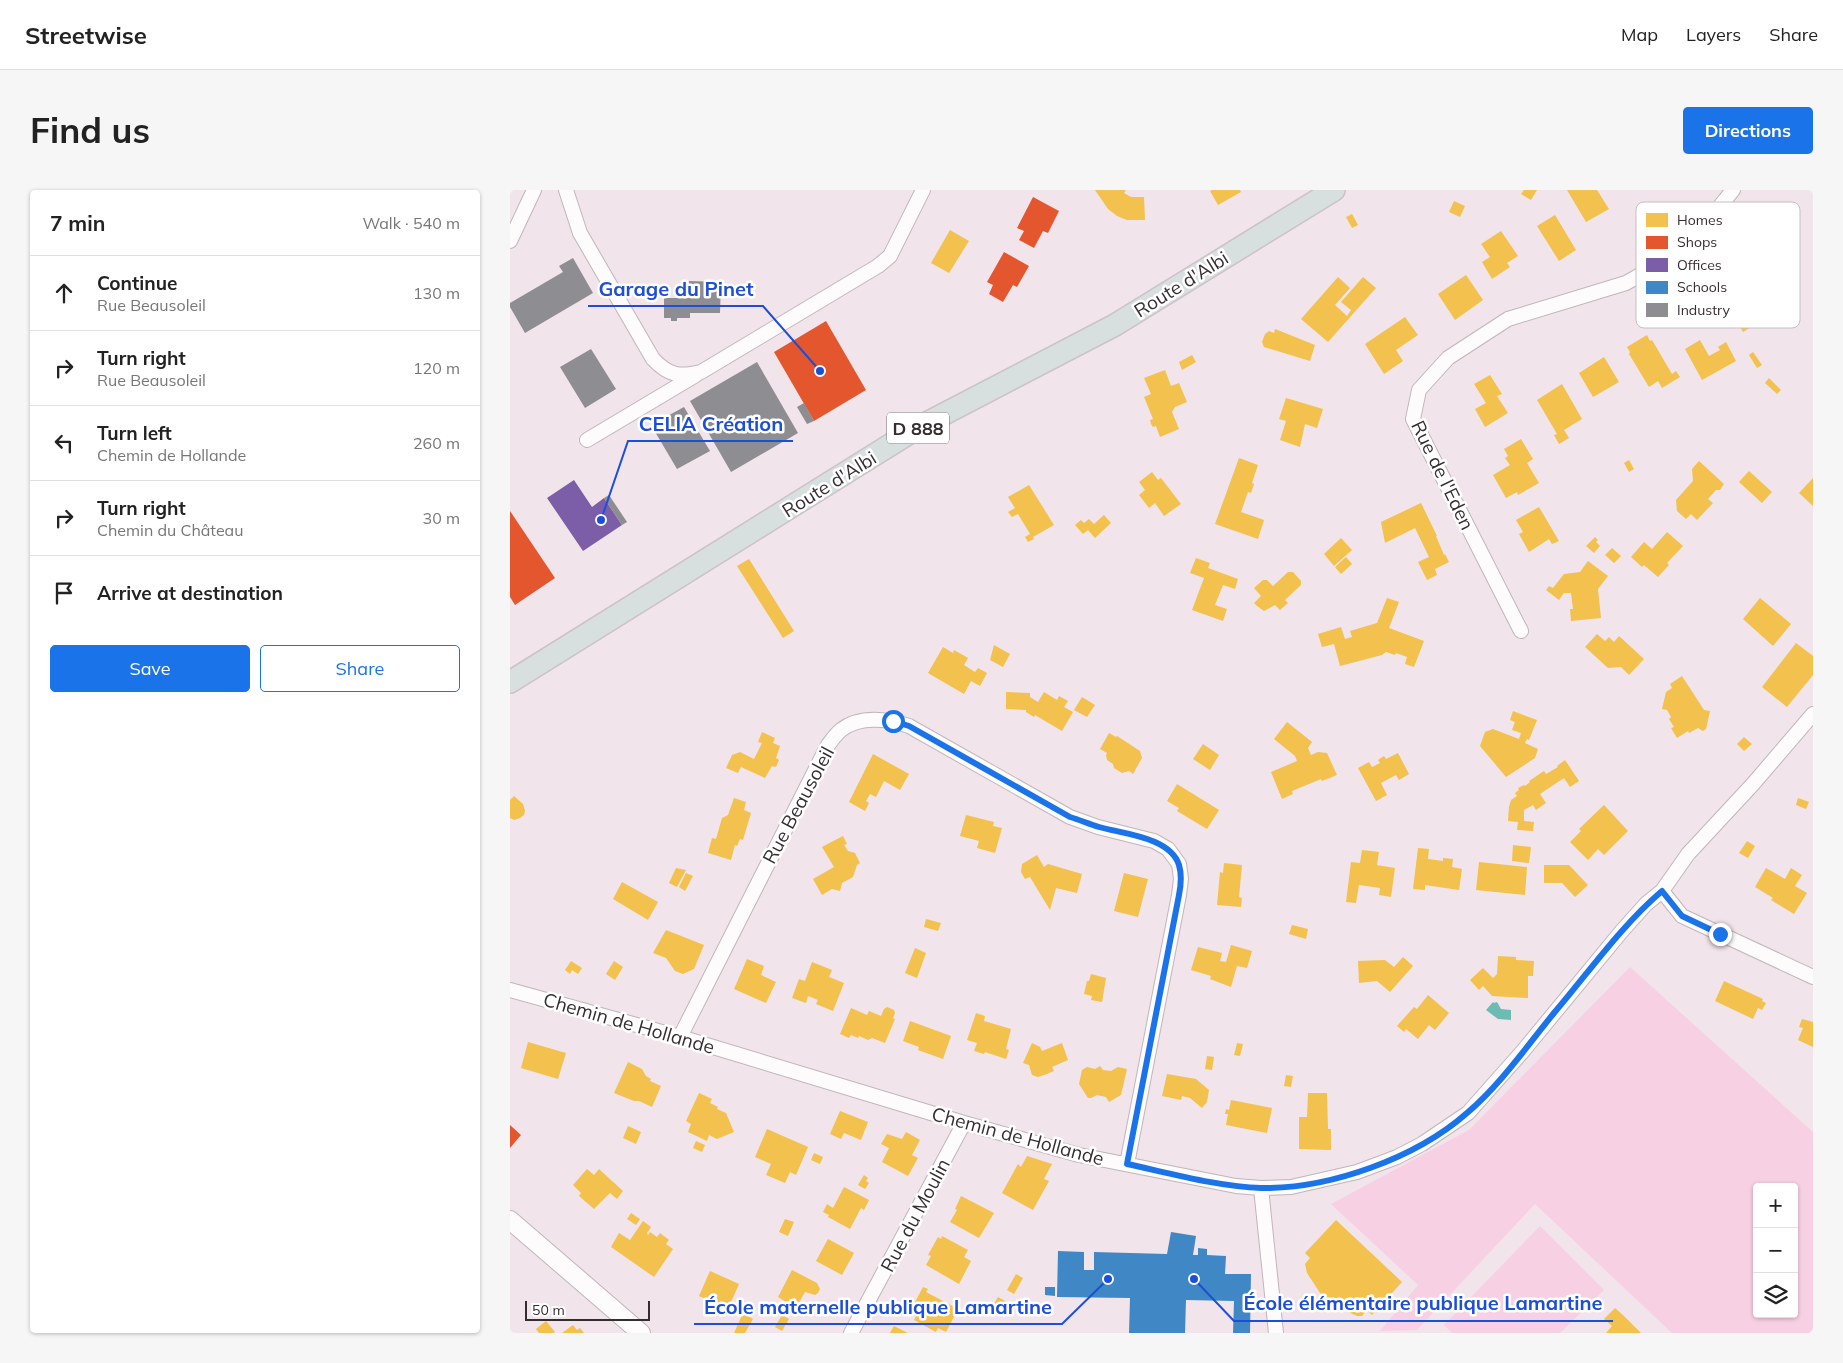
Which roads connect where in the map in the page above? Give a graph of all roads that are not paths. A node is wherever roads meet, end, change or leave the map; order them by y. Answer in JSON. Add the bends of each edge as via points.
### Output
{"nodes":[{"id":1,"x":534,"y":190,"type":"edge"},
{"id":2,"x":566,"y":190,"type":"edge"},
{"id":3,"x":923,"y":190,"type":"edge"},
{"id":4,"x":1334,"y":190,"type":"edge"},
{"id":5,"x":1733,"y":190,"type":"edge"},
{"id":6,"x":1723,"y":202,"type":"edge"},
{"id":7,"x":510,"y":241,"type":"edge"},
{"id":8,"x":1636,"y":277,"type":"edge"},
{"id":9,"x":701,"y":372,"type":"junction"},
{"id":10,"x":587,"y":440,"type":"dead end"},
{"id":11,"x":1521,"y":631,"type":"dead end"},
{"id":12,"x":510,"y":682,"type":"edge"},
{"id":13,"x":1813,"y":714,"type":"edge"},
{"id":14,"x":1662,"y":891,"type":"junction"},
{"id":15,"x":1813,"y":977,"type":"edge"},
{"id":16,"x":510,"y":990,"type":"edge"},
{"id":17,"x":680,"y":1037,"type":"junction"},
{"id":18,"x":964,"y":1123,"type":"junction"},
{"id":19,"x":1127,"y":1164,"type":"junction"},
{"id":20,"x":1261,"y":1188,"type":"junction"},
{"id":21,"x":510,"y":1220,"type":"edge"},
{"id":22,"x":641,"y":1333,"type":"edge"},
{"id":23,"x":851,"y":1333,"type":"edge"},
{"id":24,"x":1276,"y":1333,"type":"edge"}],
"edges":[{"from":1,"to":7,"type":"street"},
{"from":2,"to":9,"type":"street","via":[[580,233],[653,359],[663,370],[675,374]]},
{"from":3,"to":9,"type":"street","via":[[890,256],[878,266]]},
{"from":4,"to":12,"type":"main road","name":"Route d'Albi","number":"D 888","via":[[1115,325],[919,427]]},
{"from":5,"to":6,"type":"street","name":"Rue de l'Eden"},
{"from":8,"to":11,"type":"street","name":"Rue de l'Eden","via":[[1508,319],[1448,358],[1418,390],[1412,419]]},
{"from":9,"to":10,"type":"street"},
{"from":13,"to":14,"type":"street","name":"Chemin de Hollande","via":[[1688,854]]},
{"from":14,"to":15,"type":"street","via":[[1682,916]]},
{"from":14,"to":20,"type":"street","name":"Chemin de Hollande","via":[[1621,932],[1468,1113],[1422,1144],[1358,1172],[1291,1187]]},
{"from":16,"to":17,"type":"street","name":"Chemin de Hollande"},
{"from":17,"to":18,"type":"street","name":"Chemin de Hollande"},
{"from":17,"to":19,"type":"street","name":"Rue Beausoleil","via":[[828,745],[842,730],[856,723],[875,719],[893,721],[909,726],[1070,817],[1154,841],[1168,849],[1179,864],[1179,895]]},
{"from":18,"to":19,"type":"street","name":"Chemin de Hollande","via":[[1080,1155]]},
{"from":18,"to":23,"type":"street","name":"Rue du Moulin"},
{"from":19,"to":20,"type":"street","name":"Chemin de Hollande","via":[[1229,1185]]},
{"from":20,"to":24,"type":"street"},
{"from":21,"to":22,"type":"street"}]}
